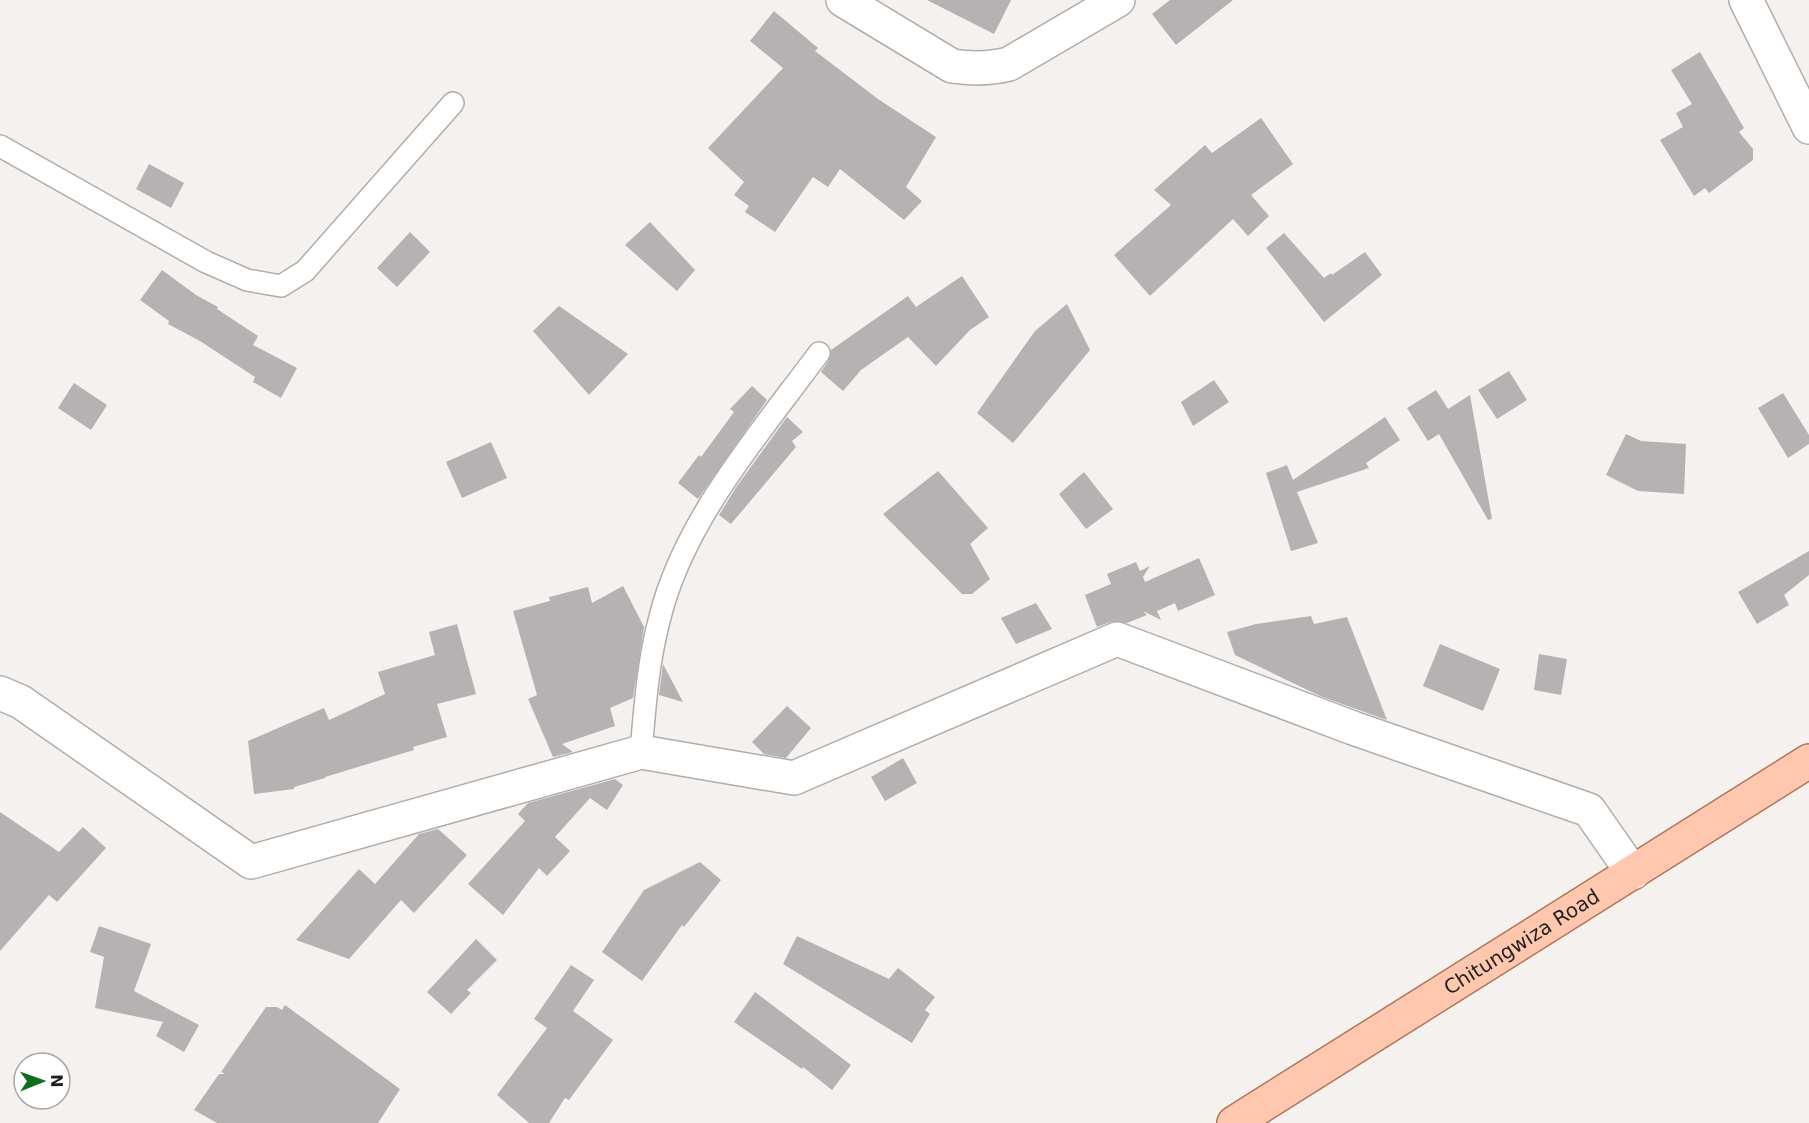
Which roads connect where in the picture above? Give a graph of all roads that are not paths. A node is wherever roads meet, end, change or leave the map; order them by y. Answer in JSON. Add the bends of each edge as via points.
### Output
{"nodes":[{"id":1,"x":843,"y":0,"type":"edge"},
{"id":2,"x":1118,"y":0,"type":"edge"},
{"id":3,"x":1746,"y":0,"type":"edge"},
{"id":4,"x":453,"y":103,"type":"dead end"},
{"id":5,"x":1809,"y":128,"type":"edge"},
{"id":6,"x":0,"y":146,"type":"edge"},
{"id":7,"x":819,"y":354,"type":"dead end"},
{"id":8,"x":0,"y":693,"type":"edge"},
{"id":9,"x":640,"y":752,"type":"junction"},
{"id":10,"x":1809,"y":761,"type":"edge"},
{"id":11,"x":1633,"y":873,"type":"junction"},
{"id":12,"x":1234,"y":1123,"type":"edge"}],
"edges":[{"from":1,"to":2,"type":"street","via":[[952,66],[990,69],[1009,64]]},
{"from":3,"to":5,"type":"street"},
{"from":4,"to":6,"type":"lane","via":[[305,271],[282,286],[247,280],[206,262]]},
{"from":7,"to":9,"type":"lane","via":[[691,534],[660,615]]},
{"from":8,"to":9,"type":"street","via":[[21,702],[251,862]]},
{"from":9,"to":11,"type":"street","via":[[794,778],[1117,639],[1353,728],[1589,810]]},
{"from":10,"to":11,"type":"main road","name":"Chitungwiza Road"},
{"from":11,"to":12,"type":"main road","name":"Chitungwiza Road"}]}
